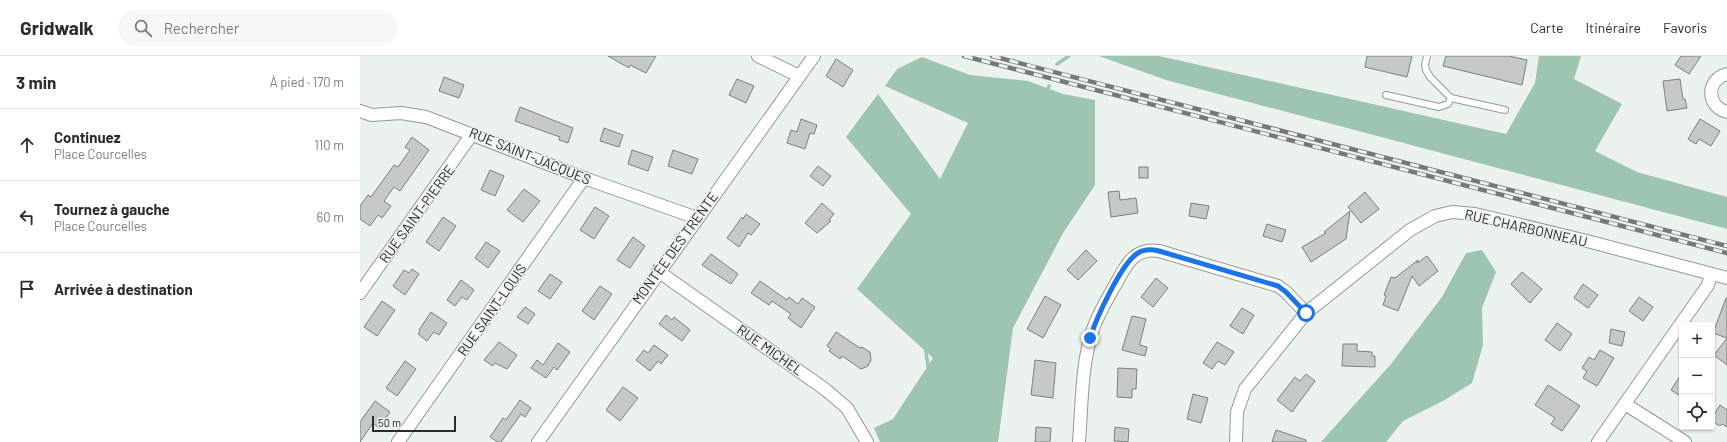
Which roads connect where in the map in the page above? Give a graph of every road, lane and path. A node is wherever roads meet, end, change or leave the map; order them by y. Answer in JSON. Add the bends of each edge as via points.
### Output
{"nodes":[{"id":1,"x":758,"y":56,"type":"edge"},
{"id":2,"x":814,"y":56,"type":"edge"},
{"id":3,"x":1427,"y":56,"type":"edge"},
{"id":4,"x":1727,"y":74,"type":"edge"},
{"id":5,"x":799,"y":76,"type":"junction"},
{"id":6,"x":1386,"y":95,"type":"dead end"},
{"id":7,"x":1452,"y":98,"type":"junction"},
{"id":8,"x":1505,"y":110,"type":"dead end"},
{"id":9,"x":360,"y":111,"type":"edge"},
{"id":10,"x":1727,"y":112,"type":"edge"},
{"id":11,"x":472,"y":134,"type":"junction"},
{"id":12,"x":584,"y":178,"type":"junction"},
{"id":13,"x":697,"y":218,"type":"junction"},
{"id":14,"x":658,"y":271,"type":"junction"},
{"id":15,"x":1711,"y":274,"type":"junction"},
{"id":16,"x":1727,"y":278,"type":"edge"},
{"id":17,"x":360,"y":293,"type":"edge"},
{"id":18,"x":1306,"y":313,"type":"junction"},
{"id":19,"x":1625,"y":404,"type":"junction"},
{"id":20,"x":398,"y":442,"type":"edge"},
{"id":21,"x":538,"y":442,"type":"edge"},
{"id":22,"x":867,"y":442,"type":"edge"},
{"id":23,"x":1079,"y":442,"type":"edge"},
{"id":24,"x":1236,"y":442,"type":"edge"},
{"id":25,"x":1598,"y":442,"type":"edge"},
{"id":26,"x":1685,"y":442,"type":"edge"}],
"edges":[{"from":1,"to":5,"type":"street"},
{"from":2,"to":5,"type":"street","name":"MONTÉE DES TRENTE"},
{"from":3,"to":7,"type":"lane","via":[[1425,65],[1430,77]]},
{"from":4,"to":10,"type":"street","via":[[1717,79],[1711,90],[1713,103]]},
{"from":5,"to":13,"type":"street","name":"MONTÉE DES TRENTE"},
{"from":6,"to":7,"type":"lane","via":[[1439,108],[1448,104]]},
{"from":7,"to":8,"type":"lane"},
{"from":9,"to":11,"type":"street","name":"RUE SAINT-JACQUES","via":[[372,115],[417,114]]},
{"from":11,"to":12,"type":"street","name":"RUE SAINT-JACQUES"},
{"from":11,"to":17,"type":"street","name":"RUE SAINT-PIERRE"},
{"from":12,"to":13,"type":"street","name":"RUE SAINT-JACQUES"},
{"from":12,"to":20,"type":"street","name":"RUE SAINT-LOUIS"},
{"from":13,"to":14,"type":"street","name":"MONTÉE DES TRENTE"},
{"from":14,"to":21,"type":"street","name":"MONTÉE DES TRENTE"},
{"from":14,"to":22,"type":"street","name":"RUE MICHEL","via":[[826,390],[847,408]]},
{"from":15,"to":16,"type":"street","name":"RUE CHARBONNEAU"},
{"from":15,"to":18,"type":"street","name":"RUE CHARBONNEAU","via":[[1509,222],[1475,214],[1452,212],[1418,225]]},
{"from":15,"to":19,"type":"street","via":[[1708,285]]},
{"from":18,"to":23,"type":"street","via":[[1278,286],[1159,251],[1146,250],[1138,253],[1123,270],[1092,334],[1085,370]]},
{"from":18,"to":24,"type":"street","name":"RUE CHARBONNEAU","via":[[1245,389],[1237,412]]},
{"from":19,"to":25,"type":"street"},
{"from":19,"to":26,"type":"street"}]}
